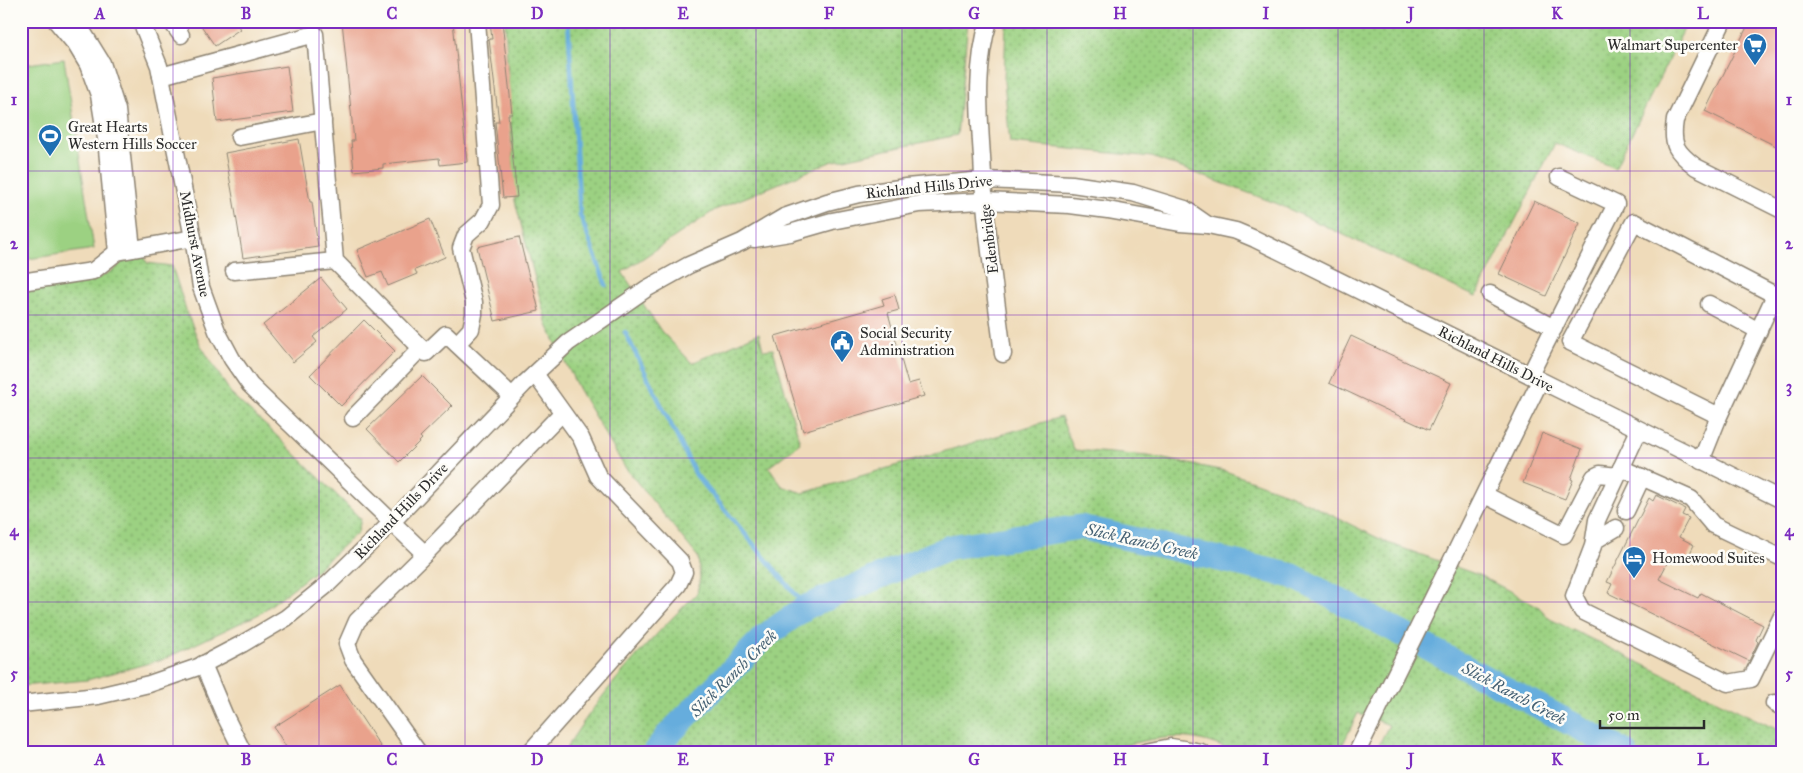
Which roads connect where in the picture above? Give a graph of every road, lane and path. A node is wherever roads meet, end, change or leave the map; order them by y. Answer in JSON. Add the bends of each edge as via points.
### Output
{"nodes":[{"id":1,"x":56,"y":21,"type":"edge"},
{"id":2,"x":76,"y":21,"type":"edge"},
{"id":3,"x":141,"y":21,"type":"edge"},
{"id":4,"x":171,"y":21,"type":"edge"},
{"id":5,"x":477,"y":21,"type":"edge"},
{"id":6,"x":1723,"y":21,"type":"edge"},
{"id":7,"x":315,"y":28,"type":"edge"},
{"id":8,"x":987,"y":28,"type":"edge"},
{"id":9,"x":181,"y":35,"type":"dead end"},
{"id":10,"x":161,"y":76,"type":"junction"},
{"id":11,"x":323,"y":121,"type":"junction"},
{"id":12,"x":238,"y":137,"type":"dead end"},
{"id":13,"x":1560,"y":177,"type":"dead end"},
{"id":14,"x":984,"y":180,"type":"junction"},
{"id":15,"x":984,"y":201,"type":"junction"},
{"id":16,"x":1782,"y":210,"type":"edge"},
{"id":17,"x":1208,"y":224,"type":"junction"},
{"id":18,"x":193,"y":238,"type":"junction"},
{"id":19,"x":742,"y":242,"type":"junction"},
{"id":20,"x":125,"y":251,"type":"junction"},
{"id":21,"x":335,"y":261,"type":"junction"},
{"id":22,"x":234,"y":272,"type":"dead end"},
{"id":23,"x":21,"y":282,"type":"edge"},
{"id":24,"x":1490,"y":294,"type":"dead end"},
{"id":25,"x":1709,"y":304,"type":"dead end"},
{"id":26,"x":1554,"y":328,"type":"junction"},
{"id":27,"x":1759,"y":331,"type":"junction"},
{"id":28,"x":457,"y":344,"type":"junction"},
{"id":29,"x":421,"y":348,"type":"junction"},
{"id":30,"x":1003,"y":354,"type":"dead end"},
{"id":31,"x":535,"y":374,"type":"junction"},
{"id":32,"x":1535,"y":378,"type":"junction"},
{"id":33,"x":512,"y":396,"type":"junction"},
{"id":34,"x":562,"y":413,"type":"junction"},
{"id":35,"x":1719,"y":416,"type":"junction"},
{"id":36,"x":353,"y":418,"type":"dead end"},
{"id":37,"x":1639,"y":430,"type":"junction"},
{"id":38,"x":1701,"y":461,"type":"junction"},
{"id":39,"x":1619,"y":472,"type":"junction"},
{"id":40,"x":1642,"y":477,"type":"junction"},
{"id":41,"x":1485,"y":495,"type":"junction"},
{"id":42,"x":1782,"y":500,"type":"edge"},
{"id":43,"x":1626,"y":511,"type":"dead end"},
{"id":44,"x":392,"y":522,"type":"junction"},
{"id":45,"x":1616,"y":528,"type":"dead end"},
{"id":46,"x":1594,"y":541,"type":"junction"},
{"id":47,"x":424,"y":554,"type":"junction"},
{"id":48,"x":1782,"y":558,"type":"edge"},
{"id":49,"x":1782,"y":616,"type":"edge"},
{"id":50,"x":203,"y":664,"type":"junction"},
{"id":51,"x":21,"y":704,"type":"edge"},
{"id":52,"x":243,"y":752,"type":"edge"},
{"id":53,"x":418,"y":752,"type":"edge"},
{"id":54,"x":530,"y":752,"type":"edge"},
{"id":55,"x":1146,"y":752,"type":"edge"},
{"id":56,"x":1200,"y":752,"type":"edge"},
{"id":57,"x":1358,"y":752,"type":"edge"}],
"edges":[{"from":1,"to":20,"type":"street","via":[[88,65],[99,95]]},
{"from":2,"to":20,"type":"street","via":[[102,63],[117,110]]},
{"from":3,"to":10,"type":"street","name":"Midhurst Avenue"},
{"from":4,"to":9,"type":"street"},
{"from":5,"to":28,"type":"street","via":[[491,205],[483,220],[466,235],[461,248],[474,314],[471,329]]},
{"from":6,"to":16,"type":"street","via":[[1675,120],[1675,147],[1696,167]]},
{"from":7,"to":10,"type":"street"},
{"from":7,"to":11,"type":"street"},
{"from":8,"to":14,"type":"street","name":"Edenbridge","via":[[980,93]]},
{"from":10,"to":18,"type":"street","name":"Midhurst Avenue"},
{"from":11,"to":12,"type":"street"},
{"from":11,"to":21,"type":"street"},
{"from":13,"to":26,"type":"street","via":[[1616,204]]},
{"from":14,"to":15,"type":"street","name":"Edenbridge"},
{"from":14,"to":17,"type":"street","name":"Richland Hills Drive","via":[[1072,184],[1134,193],[1185,209]]},
{"from":14,"to":19,"type":"street","name":"Richland Hills Drive","via":[[906,187],[827,202],[784,217]]},
{"from":15,"to":17,"type":"street","name":"Richland Hills Drive","via":[[1070,205],[1180,223]]},
{"from":15,"to":19,"type":"street","name":"Richland Hills Drive","via":[[919,204]]},
{"from":15,"to":30,"type":"street","name":"Edenbridge"},
{"from":17,"to":32,"type":"street","name":"Richland Hills Drive","via":[[1256,239]]},
{"from":18,"to":20,"type":"street"},
{"from":18,"to":44,"type":"street","name":"Midhurst Avenue","via":[[201,287],[217,331],[250,385]]},
{"from":19,"to":31,"type":"street","name":"Richland Hills Drive","via":[[689,265],[646,289],[568,343]]},
{"from":20,"to":23,"type":"street","via":[[93,271]]},
{"from":21,"to":22,"type":"street"},
{"from":21,"to":29,"type":"street"},
{"from":24,"to":26,"type":"street"},
{"from":25,"to":27,"type":"street"},
{"from":26,"to":32,"type":"street"},
{"from":27,"to":35,"type":"street"},
{"from":27,"to":35,"type":"street","via":[[1775,295],[1634,222],[1570,342]]},
{"from":28,"to":29,"type":"street","via":[[446,334],[426,353]]},
{"from":28,"to":33,"type":"street"},
{"from":29,"to":36,"type":"street"},
{"from":31,"to":33,"type":"street","name":"Richland Hills Drive"},
{"from":31,"to":34,"type":"street"},
{"from":32,"to":37,"type":"street","name":"Richland Hills Drive"},
{"from":32,"to":41,"type":"street"},
{"from":33,"to":44,"type":"street","name":"Richland Hills Drive"},
{"from":34,"to":47,"type":"street"},
{"from":34,"to":54,"type":"street","via":[[581,438],[598,476],[680,562],[684,572],[678,585]]},
{"from":35,"to":38,"type":"street"},
{"from":37,"to":38,"type":"street","name":"Richland Hills Drive"},
{"from":37,"to":39,"type":"street"},
{"from":38,"to":42,"type":"street","name":"Richland Hills Drive"},
{"from":39,"to":40,"type":"street"},
{"from":39,"to":41,"type":"street","via":[[1594,477],[1564,535]]},
{"from":39,"to":46,"type":"street","via":[[1597,520]]},
{"from":40,"to":43,"type":"street"},
{"from":40,"to":48,"type":"street","via":[[1691,499],[1713,525]]},
{"from":41,"to":57,"type":"street"},
{"from":44,"to":47,"type":"street","name":"Midhurst Avenue"},
{"from":44,"to":50,"type":"street","name":"Richland Hills Drive","via":[[328,584],[286,618]]},
{"from":45,"to":46,"type":"street"},
{"from":46,"to":49,"type":"street","via":[[1574,596],[1582,611],[1728,683],[1751,679]]},
{"from":47,"to":53,"type":"street","via":[[357,621],[347,644],[352,660]]},
{"from":50,"to":51,"type":"street","name":"Richland Hills Drive","via":[[149,684],[98,696]]},
{"from":50,"to":52,"type":"street"},
{"from":55,"to":56,"type":"street","via":[[1171,747]]}]}
